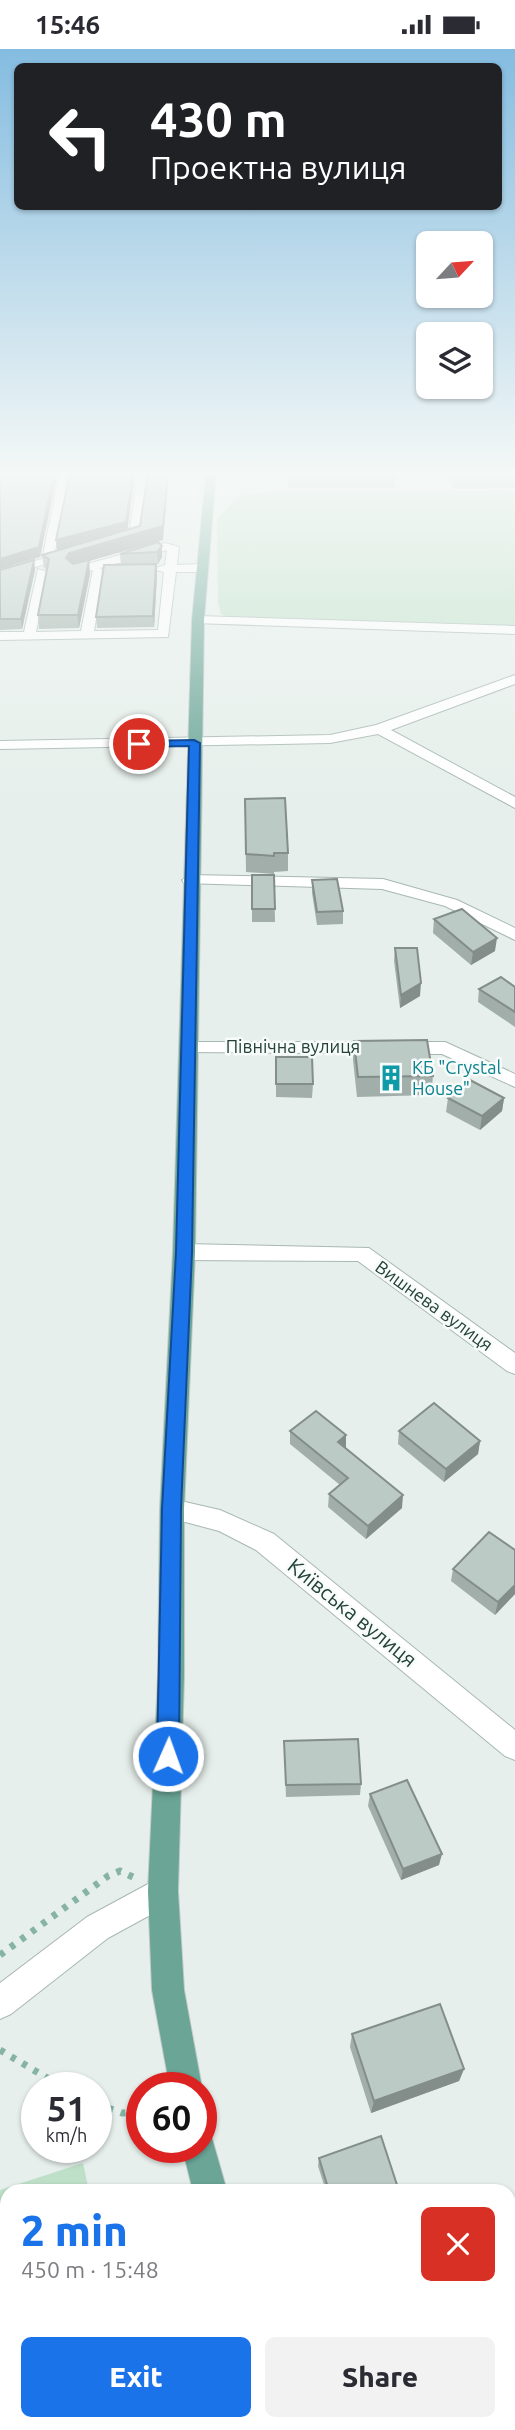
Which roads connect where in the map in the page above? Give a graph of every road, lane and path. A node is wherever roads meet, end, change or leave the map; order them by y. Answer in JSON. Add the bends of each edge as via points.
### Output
{"nodes":[{"id":1,"x":41,"y":584,"type":"edge"},
{"id":2,"x":96,"y":584,"type":"edge"},
{"id":3,"x":169,"y":584,"type":"edge"},
{"id":4,"x":200,"y":584,"type":"edge"},
{"id":5,"x":198,"y":620,"type":"junction"},
{"id":6,"x":515,"y":630,"type":"edge"},
{"id":7,"x":87,"y":635,"type":"junction"},
{"id":8,"x":0,"y":636,"type":"edge"},
{"id":9,"x":29,"y":636,"type":"junction"},
{"id":10,"x":515,"y":679,"type":"edge"},
{"id":11,"x":490,"y":689,"type":"junction"},
{"id":12,"x":515,"y":695,"type":"edge"},
{"id":13,"x":380,"y":729,"type":"junction"},
{"id":14,"x":194,"y":743,"type":"junction"},
{"id":15,"x":0,"y":745,"type":"edge"},
{"id":16,"x":515,"y":803,"type":"edge"},
{"id":17,"x":190,"y":880,"type":"junction"},
{"id":18,"x":515,"y":935,"type":"edge"},
{"id":19,"x":188,"y":1048,"type":"junction"},
{"id":20,"x":515,"y":1081,"type":"edge"},
{"id":21,"x":184,"y":1252,"type":"junction"},
{"id":22,"x":515,"y":1365,"type":"edge"},
{"id":23,"x":172,"y":1509,"type":"junction"},
{"id":24,"x":515,"y":1747,"type":"edge"},
{"id":25,"x":108,"y":1876,"type":"dead end"},
{"id":26,"x":163,"y":1891,"type":"junction"},
{"id":27,"x":0,"y":1955,"type":"edge"},
{"id":28,"x":0,"y":2003,"type":"edge"},
{"id":29,"x":0,"y":2050,"type":"edge"},
{"id":30,"x":37,"y":2072,"type":"edge"},
{"id":31,"x":183,"y":2072,"type":"edge"},
{"id":32,"x":203,"y":2163,"type":"edge"},
{"id":33,"x":208,"y":2184,"type":"edge"}],
"edges":[{"from":1,"to":9,"type":"street"},
{"from":2,"to":7,"type":"street"},
{"from":3,"to":7,"type":"street","via":[[164,634]]},
{"from":4,"to":5,"type":"main road"},
{"from":5,"to":6,"type":"street"},
{"from":5,"to":14,"type":"main road"},
{"from":7,"to":9,"type":"street"},
{"from":8,"to":9,"type":"street"},
{"from":10,"to":11,"type":"street"},
{"from":11,"to":12,"type":"street"},
{"from":11,"to":13,"type":"street"},
{"from":13,"to":14,"type":"street","via":[[312,741]]},
{"from":13,"to":16,"type":"street"},
{"from":14,"to":15,"type":"street"},
{"from":14,"to":17,"type":"main road"},
{"from":17,"to":18,"type":"street","via":[[394,886],[451,903]]},
{"from":17,"to":19,"type":"main road"},
{"from":19,"to":20,"type":"street","name":"Північна вулиця","via":[[445,1048]]},
{"from":19,"to":21,"type":"main road"},
{"from":21,"to":22,"type":"street","name":"Вишнева вулиця","via":[[362,1253]]},
{"from":21,"to":23,"type":"main road"},
{"from":23,"to":24,"type":"street","name":"Київська вулиця","via":[[219,1519],[265,1542]]},
{"from":23,"to":26,"type":"main road"},
{"from":25,"to":27,"type":"path"},
{"from":26,"to":28,"type":"street","via":[[96,1926]]},
{"from":26,"to":31,"type":"main road","via":[[168,1990]]},
{"from":29,"to":30,"type":"path"},
{"from":32,"to":33,"type":"main road"}]}
